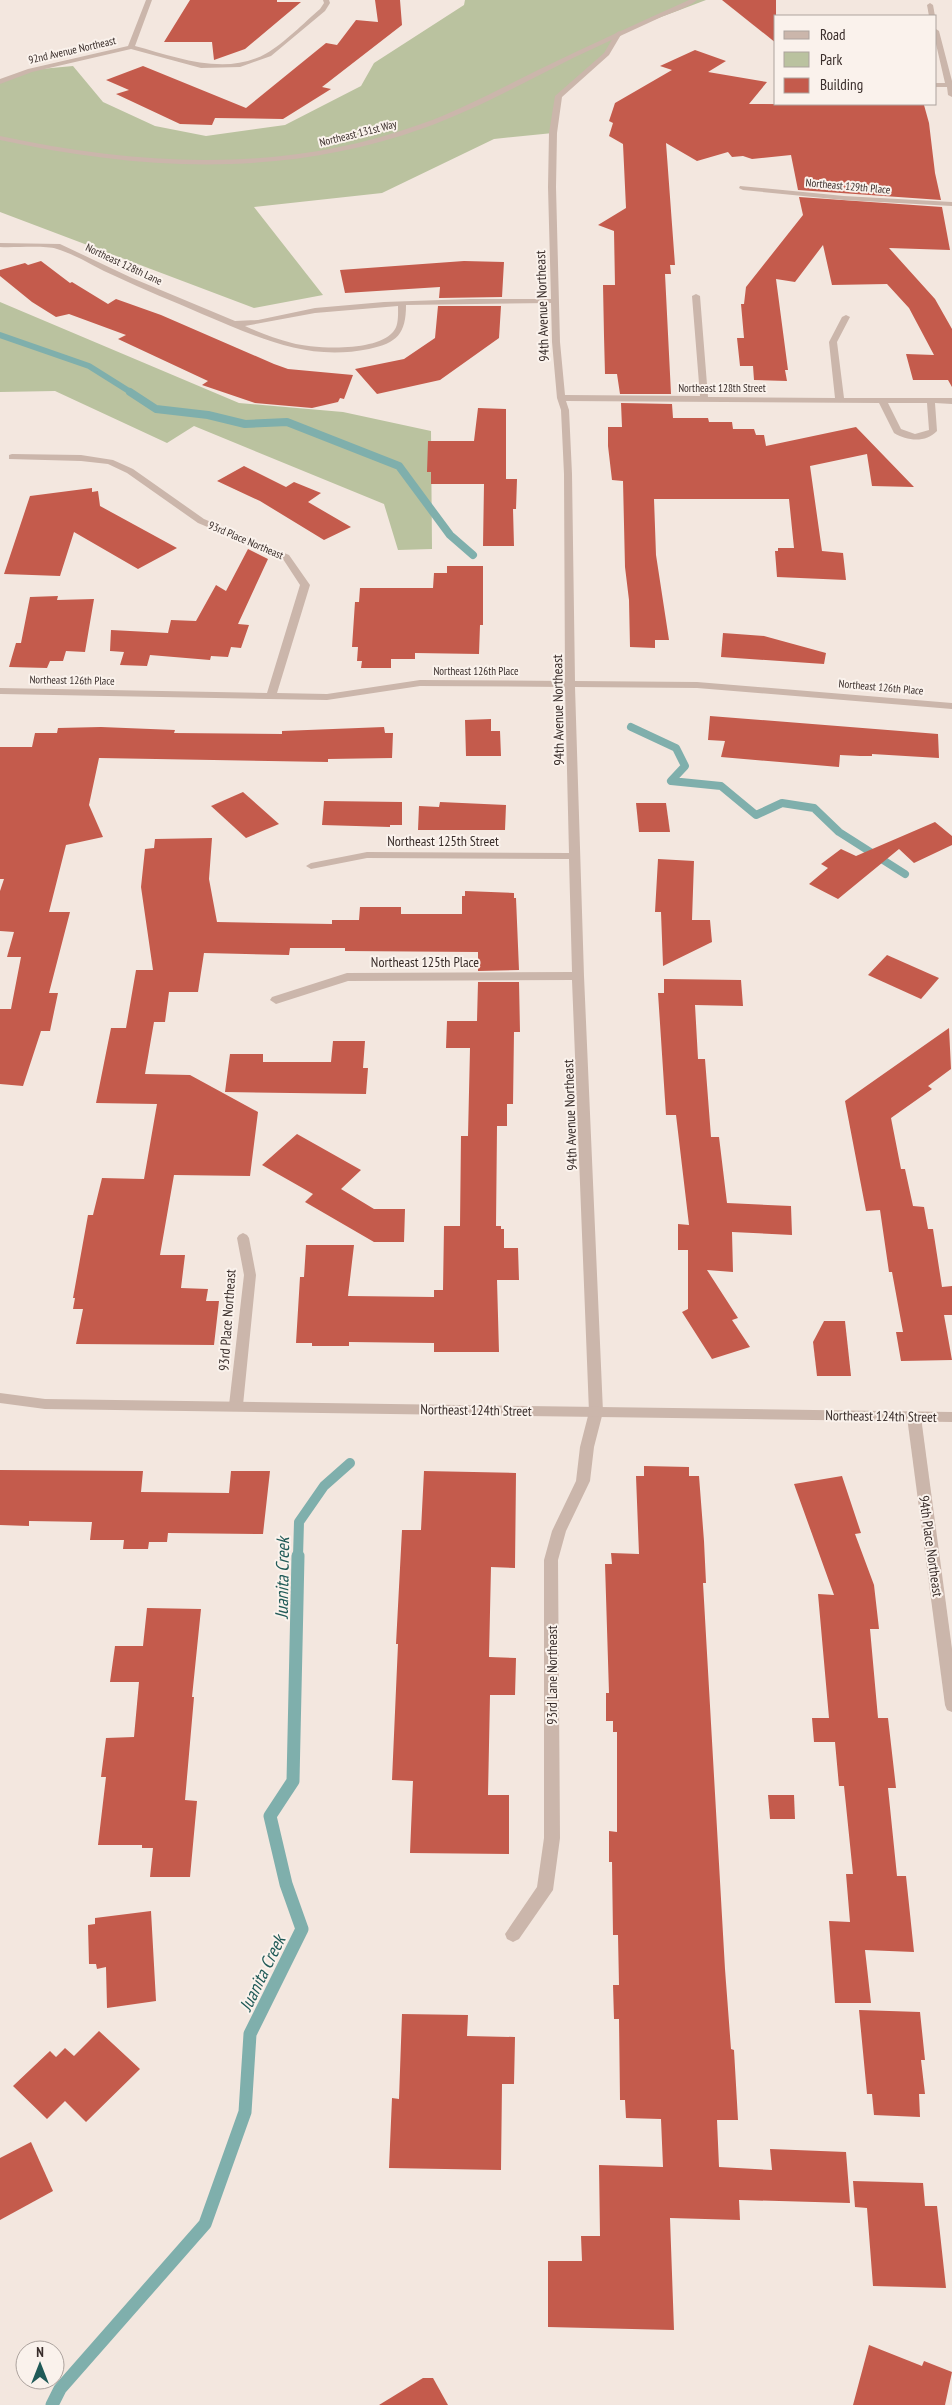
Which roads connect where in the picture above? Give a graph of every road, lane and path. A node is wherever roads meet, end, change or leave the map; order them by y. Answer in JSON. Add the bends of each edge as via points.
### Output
{"nodes":[{"id":1,"x":149,"y":0,"type":"edge"},
{"id":2,"x":326,"y":0,"type":"edge"},
{"id":3,"x":694,"y":0,"type":"edge"},
{"id":4,"x":930,"y":5,"type":"dead end"},
{"id":5,"x":932,"y":15,"type":"edge"},
{"id":6,"x":619,"y":33,"type":"junction"},
{"id":7,"x":937,"y":35,"type":"edge"},
{"id":8,"x":131,"y":47,"type":"junction"},
{"id":9,"x":0,"y":82,"type":"edge"},
{"id":10,"x":937,"y":84,"type":"edge"},
{"id":11,"x":949,"y":84,"type":"junction"},
{"id":12,"x":952,"y":95,"type":"edge"},
{"id":13,"x":0,"y":138,"type":"edge"},
{"id":14,"x":743,"y":188,"type":"dead end"},
{"id":15,"x":952,"y":204,"type":"edge"},
{"id":16,"x":0,"y":245,"type":"edge"},
{"id":17,"x":696,"y":296,"type":"dead end"},
{"id":18,"x":555,"y":301,"type":"junction"},
{"id":19,"x":402,"y":305,"type":"junction"},
{"id":20,"x":846,"y":317,"type":"dead end"},
{"id":21,"x":234,"y":324,"type":"junction"},
{"id":22,"x":562,"y":398,"type":"junction"},
{"id":23,"x":704,"y":399,"type":"junction"},
{"id":24,"x":840,"y":400,"type":"junction"},
{"id":25,"x":882,"y":400,"type":"junction"},
{"id":26,"x":931,"y":401,"type":"junction"},
{"id":27,"x":952,"y":401,"type":"edge"},
{"id":28,"x":12,"y":457,"type":"dead end"},
{"id":29,"x":570,"y":684,"type":"junction"},
{"id":30,"x":0,"y":691,"type":"edge"},
{"id":31,"x":271,"y":697,"type":"junction"},
{"id":32,"x":952,"y":706,"type":"edge"},
{"id":33,"x":575,"y":856,"type":"junction"},
{"id":34,"x":311,"y":866,"type":"dead end"},
{"id":35,"x":578,"y":976,"type":"junction"},
{"id":36,"x":276,"y":1000,"type":"dead end"},
{"id":37,"x":243,"y":1238,"type":"dead end"},
{"id":38,"x":0,"y":1398,"type":"edge"},
{"id":39,"x":236,"y":1405,"type":"junction"},
{"id":40,"x":596,"y":1412,"type":"junction"},
{"id":41,"x":914,"y":1417,"type":"junction"},
{"id":42,"x":952,"y":1417,"type":"edge"},
{"id":43,"x":952,"y":1705,"type":"edge"},
{"id":44,"x":513,"y":1934,"type":"dead end"}],
"edges":[{"from":1,"to":8,"type":"street","name":"92nd Avenue Northeast"},
{"from":2,"to":8,"type":"street","via":[[323,10],[269,55],[240,65],[201,66]]},
{"from":3,"to":6,"type":"street","name":"Northeast 131st Way"},
{"from":4,"to":5,"type":"street"},
{"from":6,"to":13,"type":"street","name":"Northeast 131st Way","via":[[470,107],[406,132],[344,149],[294,158],[202,164],[128,161],[86,156]]},
{"from":6,"to":18,"type":"street","name":"94th Avenue Northeast","via":[[607,54],[559,96],[553,133]]},
{"from":7,"to":11,"type":"street"},
{"from":8,"to":9,"type":"street","name":"92nd Avenue Northeast","via":[[30,70]]},
{"from":10,"to":11,"type":"street"},
{"from":11,"to":12,"type":"street"},
{"from":14,"to":15,"type":"street","name":"Northeast 129th Place"},
{"from":16,"to":21,"type":"street","name":"Northeast 128th Lane","via":[[57,246]]},
{"from":17,"to":23,"type":"street"},
{"from":18,"to":19,"type":"street","name":"Northeast 128th Lane","via":[[471,299]]},
{"from":18,"to":22,"type":"street","name":"94th Avenue Northeast"},
{"from":19,"to":21,"type":"street","name":"Northeast 128th Lane","via":[[297,312],[251,324]]},
{"from":19,"to":21,"type":"street","name":"Northeast 128th Lane","via":[[402,320],[396,334],[379,344],[347,349],[294,346]]},
{"from":20,"to":24,"type":"street","via":[[833,342]]},
{"from":22,"to":23,"type":"street","name":"Northeast 128th Street"},
{"from":22,"to":29,"type":"street","name":"94th Avenue Northeast","via":[[566,410],[568,474]]},
{"from":23,"to":24,"type":"street","name":"Northeast 128th Street"},
{"from":24,"to":25,"type":"street","name":"Northeast 128th Street"},
{"from":25,"to":26,"type":"street","name":"Northeast 128th Street"},
{"from":25,"to":26,"type":"street","via":[[897,431],[912,437],[925,436],[933,431]]},
{"from":26,"to":27,"type":"street","name":"Northeast 128th Street"},
{"from":28,"to":31,"type":"street","name":"93rd Place Northeast","via":[[81,458],[110,462],[130,471],[201,521],[286,557],[305,585]]},
{"from":29,"to":31,"type":"street","name":"Northeast 126th Place","via":[[420,684],[327,697]]},
{"from":29,"to":32,"type":"street","name":"Northeast 126th Place","via":[[697,685]]},
{"from":29,"to":33,"type":"street","name":"94th Avenue Northeast"},
{"from":30,"to":31,"type":"street","name":"Northeast 126th Place"},
{"from":33,"to":34,"type":"street","name":"Northeast 125th Street","via":[[367,856]]},
{"from":33,"to":35,"type":"street","name":"94th Avenue Northeast"},
{"from":35,"to":36,"type":"street","name":"Northeast 125th Place","via":[[347,977]]},
{"from":35,"to":40,"type":"street","name":"94th Avenue Northeast"},
{"from":37,"to":39,"type":"street","name":"93rd Place Northeast","via":[[250,1275]]},
{"from":38,"to":39,"type":"street","name":"Northeast 124th Street","via":[[45,1404]]},
{"from":39,"to":40,"type":"street","name":"Northeast 124th Street"},
{"from":40,"to":41,"type":"street","name":"Northeast 124th Street"},
{"from":40,"to":44,"type":"street","name":"93rd Lane Northeast","via":[[583,1481],[559,1531],[552,1560],[552,1838],[545,1890]]},
{"from":41,"to":42,"type":"street","name":"Northeast 124th Street"},
{"from":41,"to":43,"type":"street","name":"94th Place Northeast"}]}
